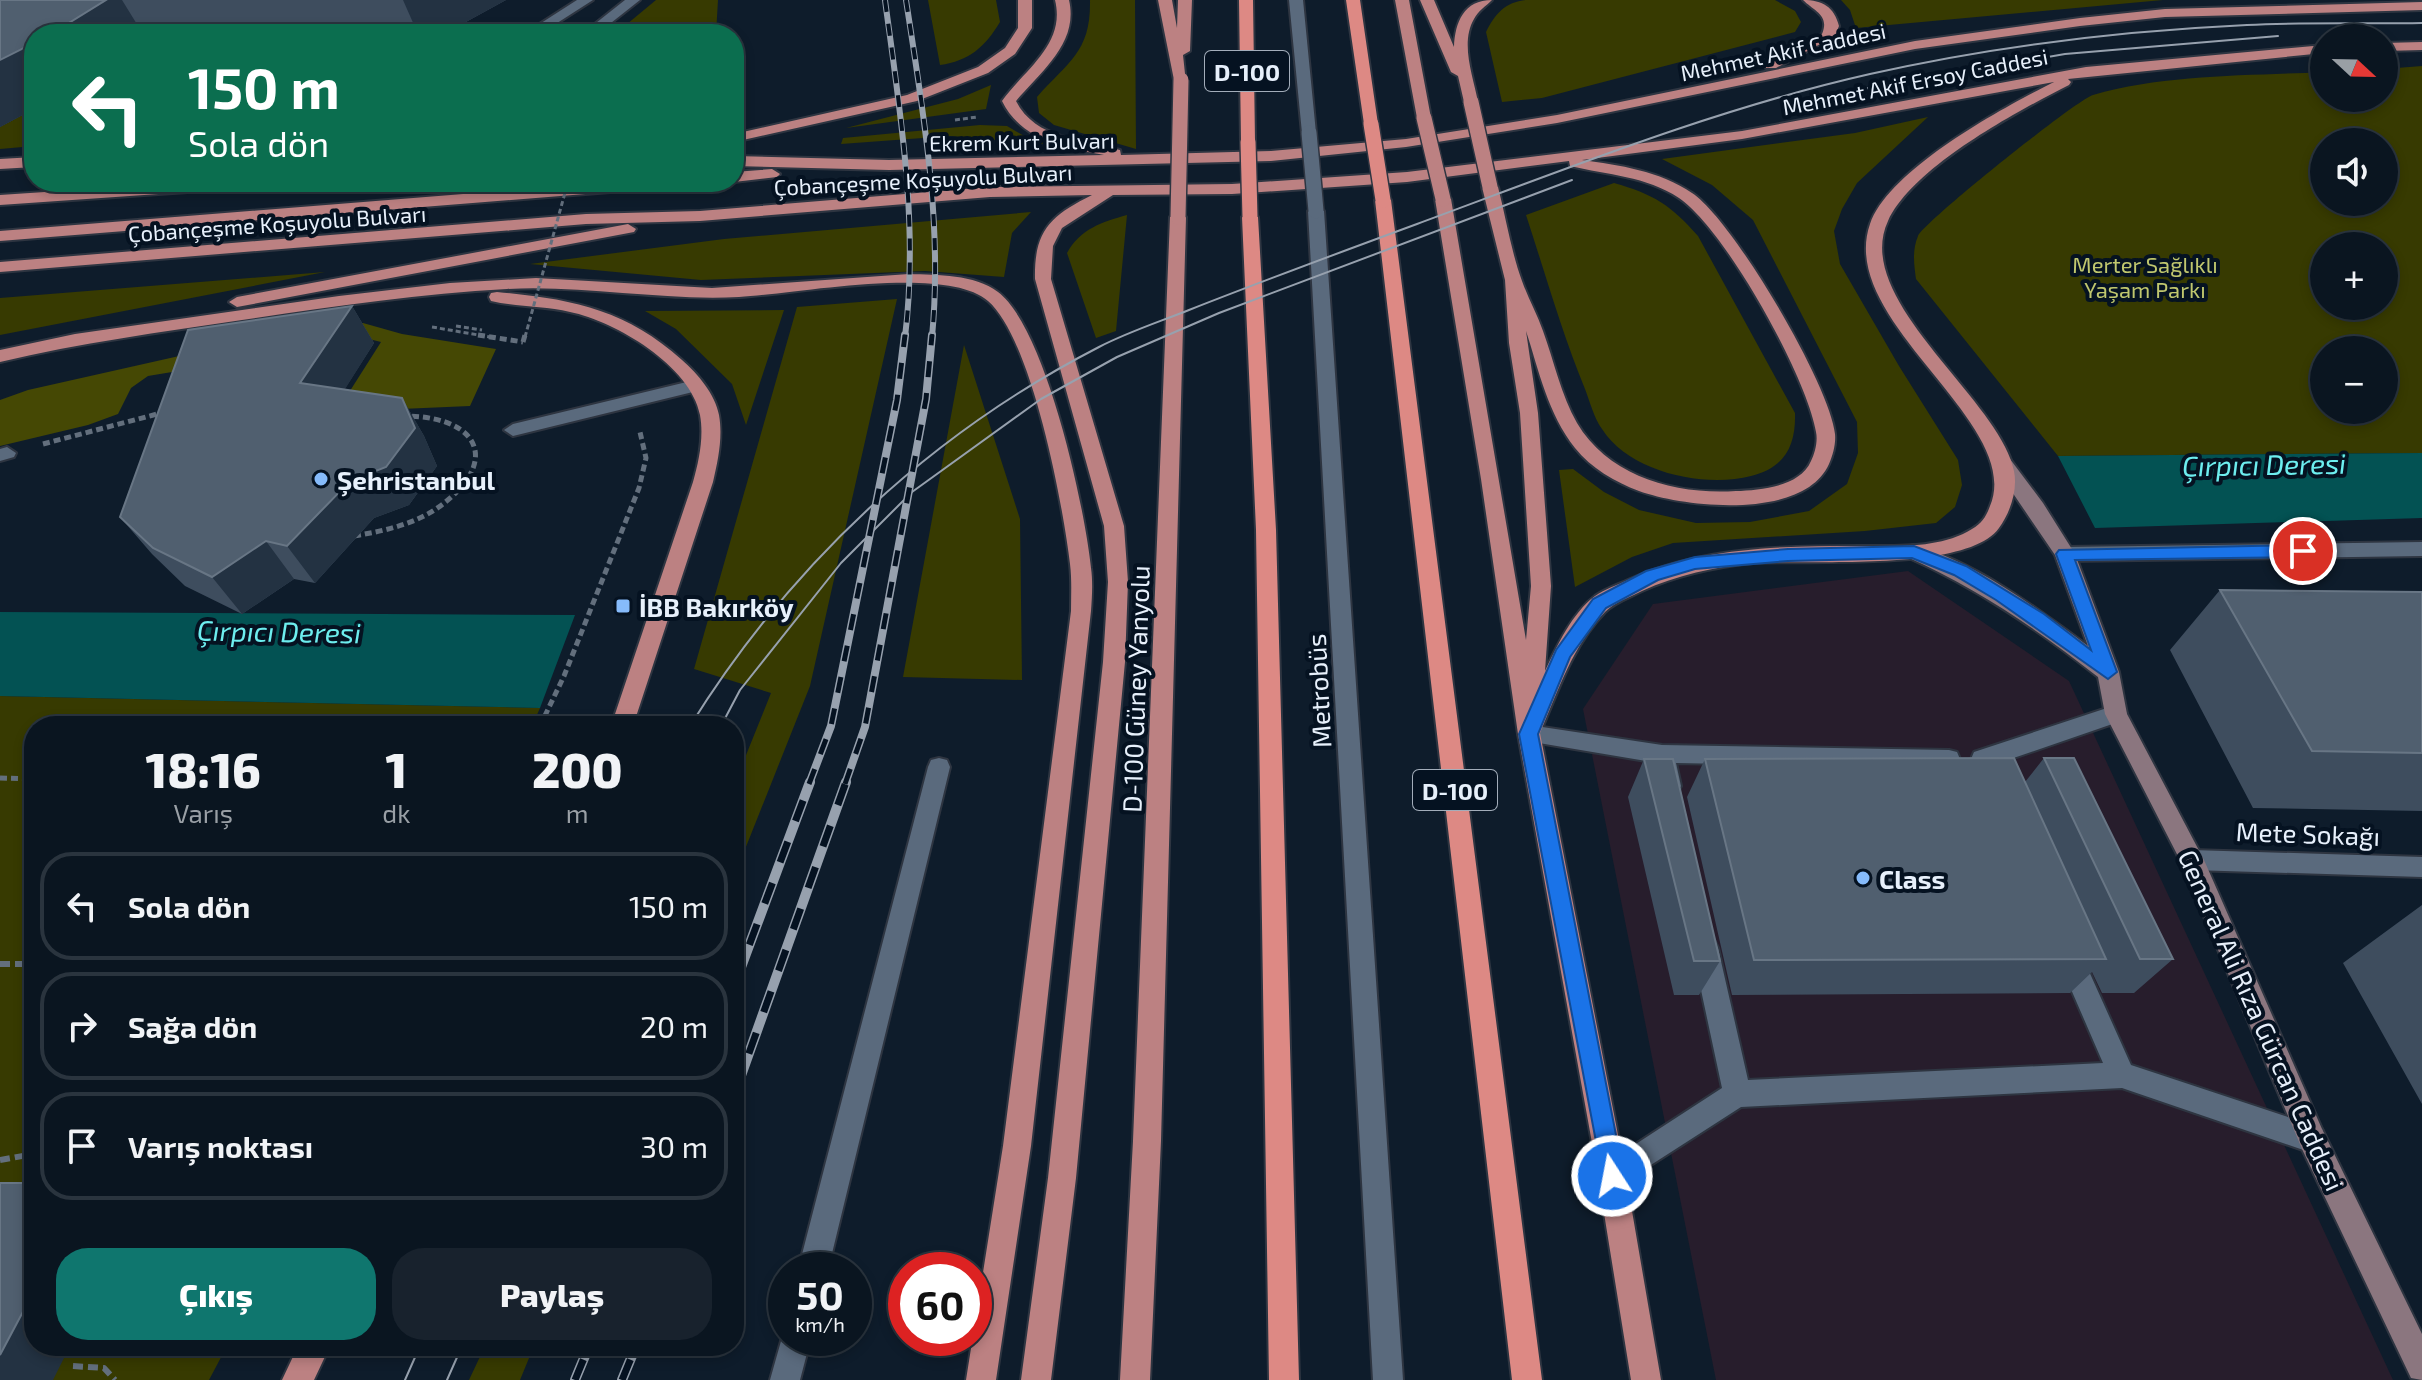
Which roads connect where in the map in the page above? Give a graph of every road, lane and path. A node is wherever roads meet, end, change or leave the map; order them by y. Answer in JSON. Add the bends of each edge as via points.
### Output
{"nodes":[{"id":1,"x":586,"y":0,"type":"edge"},
{"id":2,"x":633,"y":0,"type":"edge"},
{"id":3,"x":1025,"y":0,"type":"edge"},
{"id":4,"x":1062,"y":0,"type":"edge"},
{"id":5,"x":1165,"y":0,"type":"edge"},
{"id":6,"x":1185,"y":0,"type":"edge"},
{"id":7,"x":1246,"y":0,"type":"edge"},
{"id":8,"x":1296,"y":0,"type":"edge"},
{"id":9,"x":1353,"y":0,"type":"edge"},
{"id":10,"x":1402,"y":0,"type":"edge"},
{"id":11,"x":1427,"y":0,"type":"edge"},
{"id":12,"x":1485,"y":0,"type":"edge"},
{"id":13,"x":1810,"y":0,"type":"edge"},
{"id":14,"x":2422,"y":6,"type":"edge"},
{"id":15,"x":547,"y":24,"type":"edge"},
{"id":16,"x":602,"y":24,"type":"edge"},
{"id":17,"x":2422,"y":46,"type":"edge"},
{"id":18,"x":2398,"y":47,"type":"edge"},
{"id":19,"x":2310,"y":50,"type":"edge"},
{"id":20,"x":2086,"y":71,"type":"junction"},
{"id":21,"x":1181,"y":80,"type":"junction"},
{"id":22,"x":1738,"y":83,"type":"junction"},
{"id":23,"x":1471,"y":102,"type":"junction"},
{"id":24,"x":817,"y":119,"type":"junction"},
{"id":25,"x":744,"y":123,"type":"edge"},
{"id":26,"x":744,"y":136,"type":"edge"},
{"id":27,"x":744,"y":161,"type":"edge"},
{"id":28,"x":1155,"y":161,"type":"junction"},
{"id":29,"x":1514,"y":162,"type":"junction"},
{"id":30,"x":24,"y":163,"type":"edge"},
{"id":31,"x":0,"y":164,"type":"edge"},
{"id":32,"x":889,"y":165,"type":"junction"},
{"id":33,"x":744,"y":176,"type":"edge"},
{"id":34,"x":1113,"y":191,"type":"junction"},
{"id":35,"x":116,"y":192,"type":"edge"},
{"id":36,"x":548,"y":192,"type":"edge"},
{"id":37,"x":565,"y":192,"type":"edge"},
{"id":38,"x":0,"y":200,"type":"edge"},
{"id":39,"x":700,"y":216,"type":"junction"},
{"id":40,"x":0,"y":236,"type":"edge"},
{"id":41,"x":0,"y":267,"type":"edge"},
{"id":42,"x":1513,"y":280,"type":"junction"},
{"id":43,"x":436,"y":292,"type":"junction"},
{"id":44,"x":431,"y":321,"type":"dead end"},
{"id":45,"x":426,"y":326,"type":"dead end"},
{"id":46,"x":515,"y":335,"type":"dead end"},
{"id":47,"x":62,"y":342,"type":"junction"},
{"id":48,"x":0,"y":356,"type":"edge"},
{"id":49,"x":695,"y":386,"type":"junction"},
{"id":50,"x":629,"y":403,"type":"junction"},
{"id":51,"x":164,"y":413,"type":"edge"},
{"id":52,"x":396,"y":417,"type":"edge"},
{"id":53,"x":513,"y":430,"type":"dead end"},
{"id":54,"x":4,"y":454,"type":"edge"},
{"id":55,"x":2003,"y":464,"type":"junction"},
{"id":56,"x":346,"y":537,"type":"dead end"},
{"id":57,"x":2422,"y":549,"type":"edge"},
{"id":58,"x":1914,"y":552,"type":"junction"},
{"id":59,"x":2065,"y":554,"type":"junction"},
{"id":60,"x":2108,"y":672,"type":"junction"},
{"id":61,"x":2116,"y":714,"type":"junction"},
{"id":62,"x":545,"y":716,"type":"edge"},
{"id":63,"x":626,"y":716,"type":"edge"},
{"id":64,"x":1529,"y":734,"type":"junction"},
{"id":65,"x":1662,"y":754,"type":"junction"},
{"id":66,"x":1982,"y":759,"type":"junction"},
{"id":67,"x":939,"y":767,"type":"dead end"},
{"id":68,"x":0,"y":778,"type":"edge"},
{"id":69,"x":24,"y":779,"type":"edge"},
{"id":70,"x":2001,"y":802,"type":"edge"},
{"id":71,"x":1676,"y":816,"type":"edge"},
{"id":72,"x":2192,"y":860,"type":"junction"},
{"id":73,"x":2422,"y":867,"type":"edge"},
{"id":74,"x":1700,"y":924,"type":"edge"},
{"id":75,"x":2058,"y":931,"type":"edge"},
{"id":76,"x":0,"y":964,"type":"edge"},
{"id":77,"x":24,"y":964,"type":"edge"},
{"id":78,"x":2122,"y":1075,"type":"junction"},
{"id":79,"x":1737,"y":1094,"type":"junction"},
{"id":80,"x":2312,"y":1139,"type":"junction"},
{"id":81,"x":24,"y":1156,"type":"edge"},
{"id":82,"x":0,"y":1160,"type":"edge"},
{"id":83,"x":1612,"y":1176,"type":"junction"},
{"id":84,"x":818,"y":1252,"type":"edge"},
{"id":85,"x":310,"y":1356,"type":"edge"},
{"id":86,"x":791,"y":1356,"type":"edge"},
{"id":87,"x":73,"y":1366,"type":"dead end"},
{"id":88,"x":2422,"y":1367,"type":"edge"},
{"id":89,"x":115,"y":1380,"type":"edge"},
{"id":90,"x":297,"y":1380,"type":"edge"},
{"id":91,"x":785,"y":1380,"type":"edge"},
{"id":92,"x":981,"y":1380,"type":"edge"},
{"id":93,"x":1036,"y":1380,"type":"edge"},
{"id":94,"x":1135,"y":1380,"type":"edge"},
{"id":95,"x":1284,"y":1380,"type":"edge"},
{"id":96,"x":1388,"y":1380,"type":"edge"},
{"id":97,"x":1527,"y":1380,"type":"edge"},
{"id":98,"x":1646,"y":1380,"type":"edge"}],
"edges":[{"from":1,"to":15,"type":"street"},
{"from":2,"to":16,"type":"street"},
{"from":3,"to":24,"type":"main road","via":[[1023,30],[1008,52],[986,69],[908,100]]},
{"from":4,"to":28,"type":"main road","via":[[1065,23],[1057,46],[1009,101],[1013,113],[1041,133]]},
{"from":5,"to":21,"type":"main road"},
{"from":6,"to":21,"type":"main road","name":"D-100 Güney Yanyolu"},
{"from":7,"to":95,"type":"highway","number":"D-100","bridge":true,"via":[[1250,217],[1266,530]]},
{"from":8,"to":96,"type":"street","name":"Metrobüs","bridge":true,"via":[[1316,211]]},
{"from":9,"to":97,"type":"highway","number":"D-100","bridge":true,"via":[[1383,200]]},
{"from":10,"to":64,"type":"main road","bridge":true,"via":[[1443,199]]},
{"from":11,"to":23,"type":"main road"},
{"from":12,"to":23,"type":"main road","via":[[1469,10],[1461,27]]},
{"from":13,"to":22,"type":"main road","via":[[1829,14],[1828,36]]},
{"from":14,"to":22,"type":"main road","name":"Mehmet Akif Caddesi","via":[[2210,11],[2094,20],[1915,45]]},
{"from":17,"to":18,"type":"main road"},
{"from":19,"to":20,"type":"main road","name":"Mehmet Akif Ersoy Caddesi"},
{"from":20,"to":29,"type":"main road","name":"Mehmet Akif Ersoy Caddesi","via":[[1742,135]]},
{"from":20,"to":55,"type":"main road","via":[[1970,137],[1889,204],[1877,226],[1876,258],[1884,290]]},
{"from":21,"to":94,"type":"main road","name":"D-100 Güney Yanyolu","bridge":true},
{"from":22,"to":28,"type":"main road","name":"Mehmet Akif Caddesi","via":[[1406,143]]},
{"from":23,"to":42,"type":"main road","bridge":true},
{"from":24,"to":25,"type":"main road"},
{"from":24,"to":26,"type":"main road"},
{"from":27,"to":32,"type":"main road"},
{"from":28,"to":32,"type":"main road","name":"Ekrem Kurt Bulvarı"},
{"from":29,"to":34,"type":"main road","name":"Çobançeşme Koşuyolu Bulvarı","via":[[1407,177]]},
{"from":29,"to":42,"type":"main road","via":[[1626,170],[1662,183],[1698,205],[1728,239],[1813,394],[1826,436],[1819,466],[1804,481],[1764,496],[1716,501],[1668,494],[1624,477],[1593,455],[1568,424]]},
{"from":30,"to":31,"type":"main road"},
{"from":32,"to":33,"type":"main road","name":"Çobançeşme Koşuyolu Bulvarı"},
{"from":34,"to":39,"type":"main road","name":"Çobançeşme Koşuyolu Bulvarı","via":[[990,192]]},
{"from":34,"to":93,"type":"main road","via":[[1063,216],[1041,257],[1114,526],[1118,582],[1062,1178]]},
{"from":35,"to":38,"type":"main road"},
{"from":36,"to":40,"type":"main road","name":"Çobançeşme Koşuyolu Bulvarı"},
{"from":37,"to":45,"type":"path","bridge":true,"via":[[523,342]]},
{"from":39,"to":41,"type":"main road","name":"Çobançeşme Koşuyolu Bulvarı","via":[[586,219]]},
{"from":39,"to":47,"type":"main road","via":[[231,303]]},
{"from":42,"to":64,"type":"main road","via":[[1541,586]]},
{"from":43,"to":47,"type":"main road"},
{"from":43,"to":49,"type":"main road","via":[[546,301],[620,321],[657,345]]},
{"from":43,"to":92,"type":"main road","via":[[571,283],[690,294],[943,280],[991,294],[1006,307],[1023,340],[1051,427],[1081,563],[1081,611],[1017,1146]]},
{"from":44,"to":46,"type":"path"},
{"from":47,"to":48,"type":"main road"},
{"from":49,"to":50,"type":"street"},
{"from":49,"to":63,"type":"main road","via":[[710,415],[705,476]]},
{"from":50,"to":53,"type":"street"},
{"from":50,"to":62,"type":"path","via":[[646,458],[639,488]]},
{"from":51,"to":54,"type":"path"},
{"from":52,"to":56,"type":"path","via":[[441,416],[462,426],[474,441],[475,461],[466,482],[445,503],[381,532]]},
{"from":55,"to":58,"type":"main road","via":[[2007,485],[1990,526],[1958,543]]},
{"from":55,"to":59,"type":"main road","name":"General Ali Rıza Gürcan Caddesi"},
{"from":57,"to":59,"type":"street"},
{"from":58,"to":60,"type":"main road","via":[[2002,596]]},
{"from":58,"to":64,"type":"main road","via":[[1695,563],[1652,575],[1600,604],[1562,654]]},
{"from":59,"to":60,"type":"main road","name":"General Ali Rıza Gürcan Caddesi"},
{"from":60,"to":61,"type":"main road","name":"General Ali Rıza Gürcan Caddesi"},
{"from":61,"to":66,"type":"street"},
{"from":61,"to":72,"type":"main road","name":"General Ali Rıza Gürcan Caddesi"},
{"from":64,"to":65,"type":"street"},
{"from":64,"to":83,"type":"main road"},
{"from":65,"to":66,"type":"street"},
{"from":65,"to":71,"type":"street"},
{"from":66,"to":70,"type":"street"},
{"from":67,"to":84,"type":"street"},
{"from":68,"to":69,"type":"path"},
{"from":72,"to":73,"type":"street","name":"Mete Sokağı"},
{"from":72,"to":80,"type":"main road","name":"General Ali Rıza Gürcan Caddesi"},
{"from":74,"to":79,"type":"street"},
{"from":75,"to":78,"type":"street"},
{"from":76,"to":77,"type":"path"},
{"from":78,"to":79,"type":"street"},
{"from":78,"to":80,"type":"street"},
{"from":79,"to":83,"type":"street"},
{"from":80,"to":88,"type":"main road","name":"General Ali Rıza Gürcan Caddesi"},
{"from":81,"to":82,"type":"path"},
{"from":83,"to":98,"type":"main road"},
{"from":85,"to":90,"type":"main road"},
{"from":86,"to":91,"type":"street"},
{"from":87,"to":89,"type":"path","via":[[104,1368]]}]}
